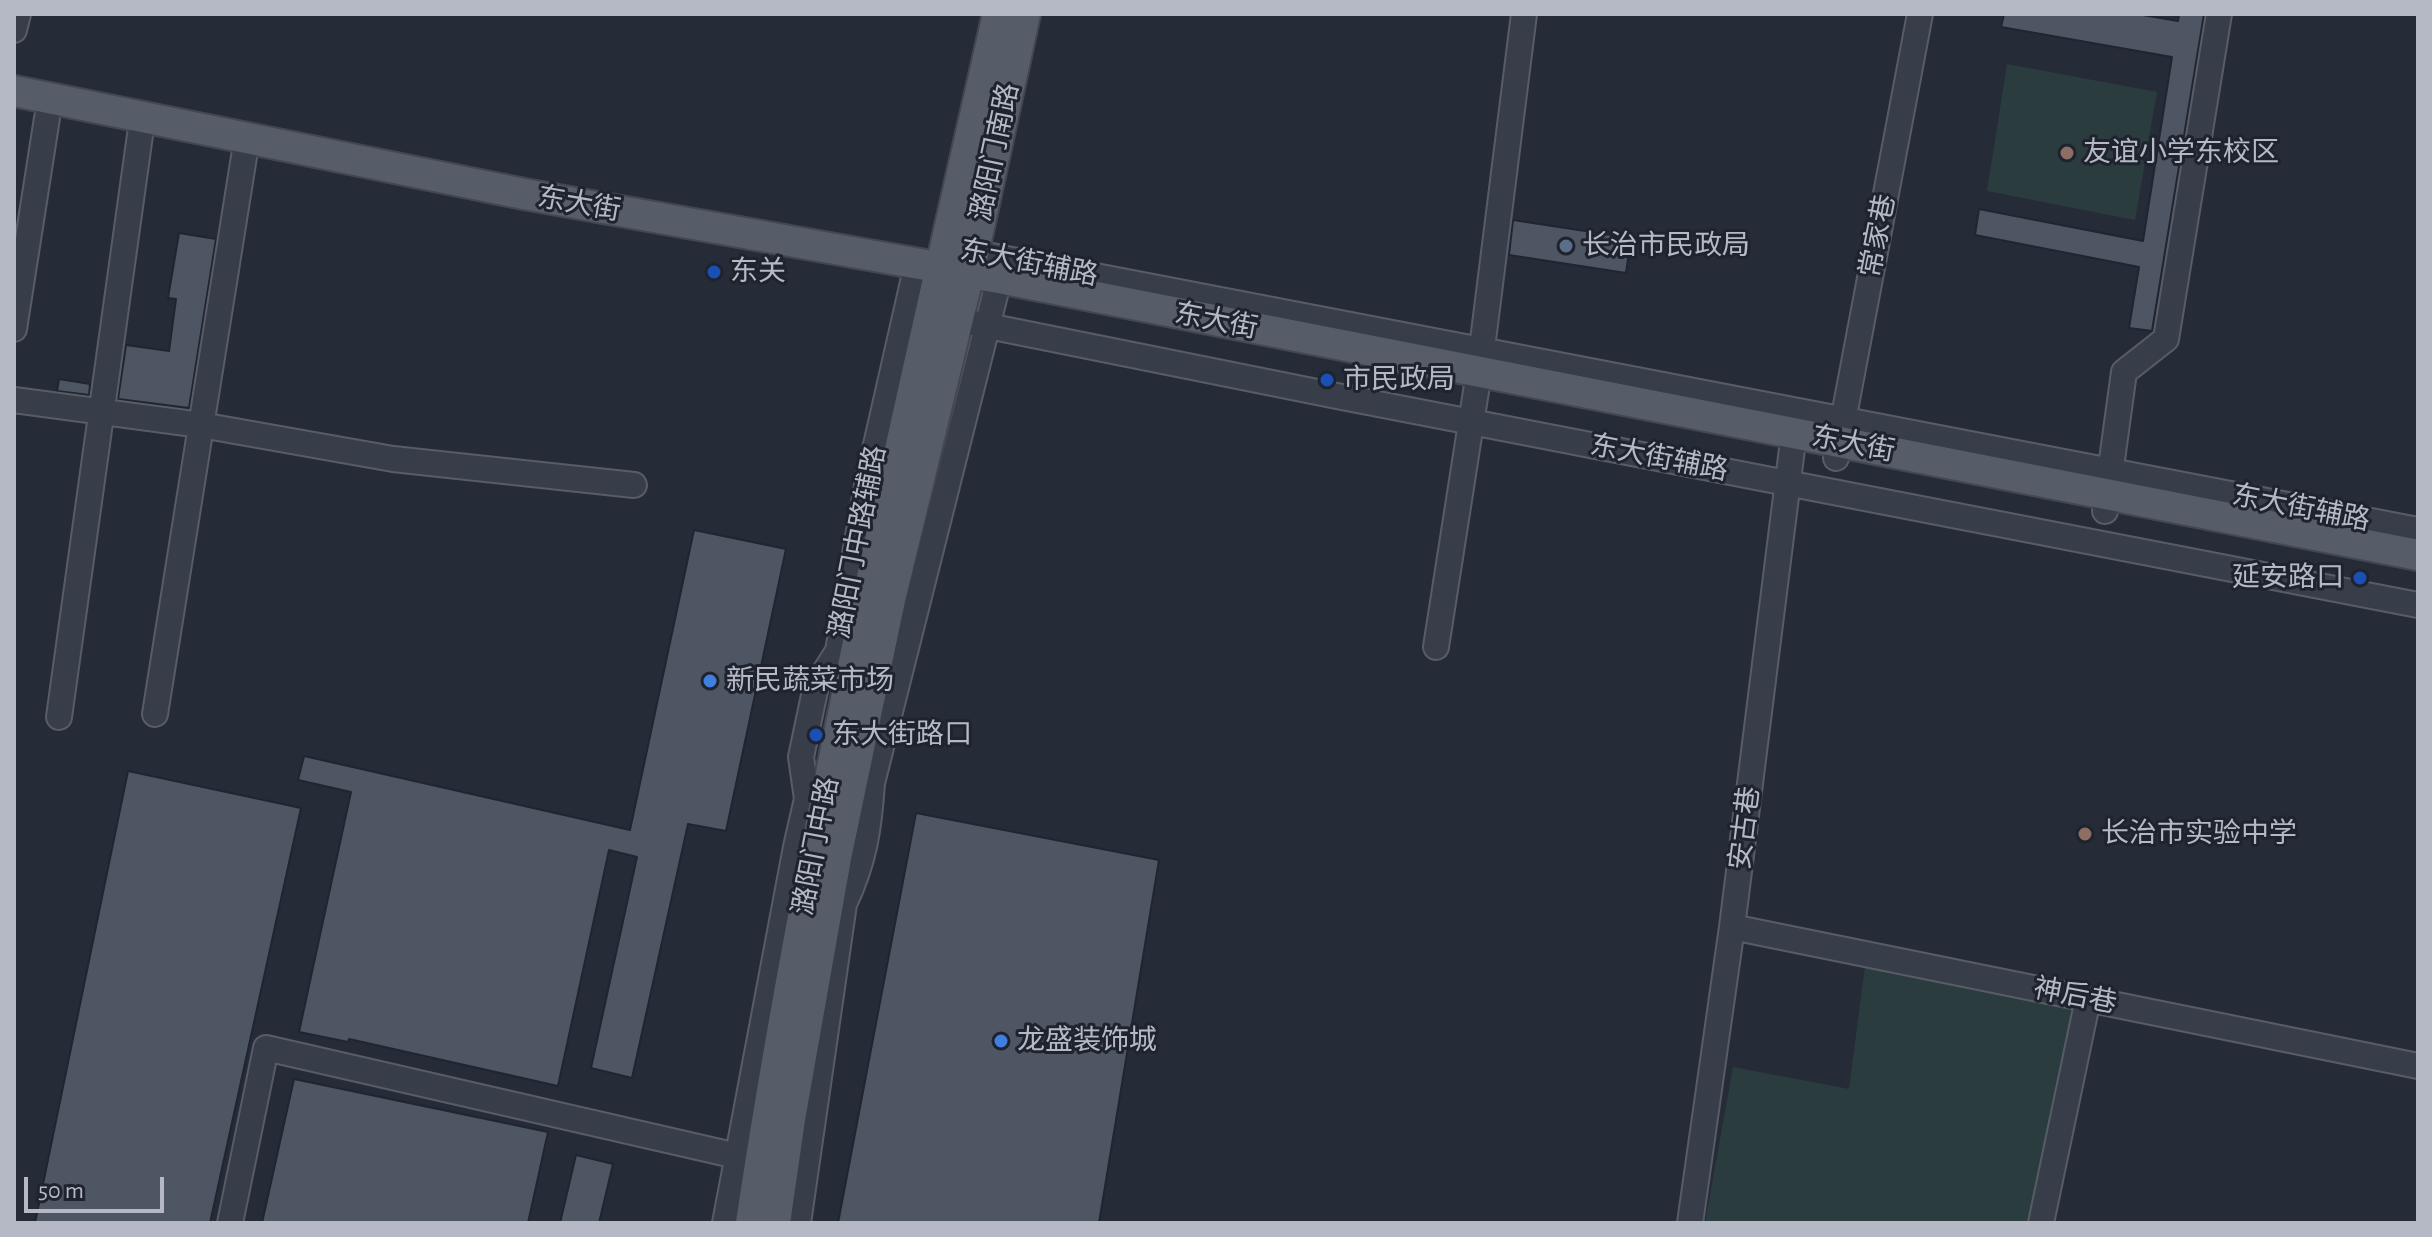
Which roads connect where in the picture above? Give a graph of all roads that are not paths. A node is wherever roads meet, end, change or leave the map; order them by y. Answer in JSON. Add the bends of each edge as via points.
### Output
{"nodes":[{"id":1,"x":18,"y":14,"type":"edge"},
{"id":2,"x":998,"y":14,"type":"edge"},
{"id":3,"x":1025,"y":14,"type":"edge"},
{"id":4,"x":1524,"y":14,"type":"edge"},
{"id":5,"x":1920,"y":14,"type":"edge"},
{"id":6,"x":2219,"y":14,"type":"edge"},
{"id":7,"x":14,"y":30,"type":"edge"},
{"id":8,"x":14,"y":91,"type":"edge"},
{"id":9,"x":14,"y":112,"type":"edge"},
{"id":10,"x":47,"y":118,"type":"junction"},
{"id":11,"x":140,"y":135,"type":"junction"},
{"id":12,"x":245,"y":147,"type":"junction"},
{"id":13,"x":944,"y":273,"type":"junction"},
{"id":14,"x":995,"y":295,"type":"junction"},
{"id":15,"x":958,"y":320,"type":"junction"},
{"id":16,"x":987,"y":326,"type":"junction"},
{"id":17,"x":14,"y":329,"type":"edge"},
{"id":18,"x":1479,"y":370,"type":"junction"},
{"id":19,"x":14,"y":400,"type":"edge"},
{"id":20,"x":101,"y":413,"type":"junction"},
{"id":21,"x":1471,"y":422,"type":"junction"},
{"id":22,"x":201,"y":425,"type":"junction"},
{"id":23,"x":1840,"y":440,"type":"junction"},
{"id":24,"x":1793,"y":441,"type":"junction"},
{"id":25,"x":1788,"y":483,"type":"junction"},
{"id":26,"x":634,"y":485,"type":"dead end"},
{"id":27,"x":2108,"y":492,"type":"junction"},
{"id":28,"x":2418,"y":530,"type":"edge"},
{"id":29,"x":2418,"y":555,"type":"edge"},
{"id":30,"x":2418,"y":572,"type":"edge"},
{"id":31,"x":2418,"y":605,"type":"edge"},
{"id":32,"x":1436,"y":647,"type":"dead end"},
{"id":33,"x":155,"y":714,"type":"dead end"},
{"id":34,"x":59,"y":717,"type":"dead end"},
{"id":35,"x":1732,"y":927,"type":"junction"},
{"id":36,"x":2088,"y":999,"type":"junction"},
{"id":37,"x":2418,"y":1066,"type":"edge"},
{"id":38,"x":760,"y":1162,"type":"junction"},
{"id":39,"x":230,"y":1223,"type":"edge"},
{"id":40,"x":725,"y":1223,"type":"edge"},
{"id":41,"x":751,"y":1223,"type":"edge"},
{"id":42,"x":775,"y":1223,"type":"edge"},
{"id":43,"x":798,"y":1223,"type":"edge"},
{"id":44,"x":1690,"y":1223,"type":"edge"},
{"id":45,"x":2041,"y":1223,"type":"edge"}],
"edges":[{"from":1,"to":7,"type":"street"},
{"from":2,"to":13,"type":"main road","name":"潞阳门南路"},
{"from":3,"to":13,"type":"main road","name":"潞阳门南路"},
{"from":4,"to":18,"type":"street"},
{"from":5,"to":23,"type":"street","name":"常家巷"},
{"from":6,"to":27,"type":"street","via":[[2166,339],[2124,372]]},
{"from":8,"to":12,"type":"main road","name":"东大街"},
{"from":9,"to":10,"type":"main road","name":"东大街"},
{"from":10,"to":11,"type":"main road","name":"东大街"},
{"from":10,"to":17,"type":"street"},
{"from":11,"to":12,"type":"main road","name":"东大街"},
{"from":11,"to":20,"type":"street"},
{"from":12,"to":13,"type":"main road","name":"东大街","via":[[521,211]]},
{"from":12,"to":22,"type":"street"},
{"from":13,"to":14,"type":"main road","name":"东大街"},
{"from":13,"to":15,"type":"main road","name":"潞阳门中路"},
{"from":13,"to":18,"type":"main road","name":"东大街"},
{"from":13,"to":38,"type":"main road","name":"潞阳门中路","via":[[813,853]]},
{"from":14,"to":16,"type":"street"},
{"from":14,"to":18,"type":"main road","name":"东大街"},
{"from":15,"to":16,"type":"street","name":"东大街辅路"},
{"from":15,"to":38,"type":"main road","name":"潞阳门中路"},
{"from":16,"to":21,"type":"street","name":"东大街辅路"},
{"from":16,"to":43,"type":"street","via":[[872,783],[860,873],[844,904]]},
{"from":18,"to":21,"type":"street"},
{"from":18,"to":23,"type":"street","name":"东大街辅路"},
{"from":18,"to":24,"type":"main road","name":"东大街"},
{"from":19,"to":20,"type":"street"},
{"from":20,"to":22,"type":"street"},
{"from":20,"to":34,"type":"street"},
{"from":21,"to":25,"type":"street","name":"东大街辅路"},
{"from":21,"to":32,"type":"street"},
{"from":22,"to":26,"type":"street","via":[[393,459]]},
{"from":22,"to":33,"type":"street"},
{"from":23,"to":24,"type":"main road","name":"东大街"},
{"from":23,"to":27,"type":"main road","name":"东大街"},
{"from":23,"to":27,"type":"street","name":"东大街辅路"},
{"from":24,"to":25,"type":"street","name":"安古巷"},
{"from":25,"to":31,"type":"street","name":"东大街辅路"},
{"from":25,"to":35,"type":"street","name":"安古巷"},
{"from":27,"to":28,"type":"street","name":"东大街辅路"},
{"from":27,"to":29,"type":"main road","name":"东大街"},
{"from":27,"to":30,"type":"main road","name":"东大街"},
{"from":35,"to":36,"type":"street","name":"神后巷"},
{"from":35,"to":44,"type":"street","name":"安古巷"},
{"from":36,"to":37,"type":"street","name":"神后巷"},
{"from":36,"to":45,"type":"street"},
{"from":38,"to":39,"type":"street","via":[[266,1048]]},
{"from":38,"to":40,"type":"street"},
{"from":38,"to":41,"type":"main road","name":"潞阳门中路"},
{"from":38,"to":42,"type":"main road","name":"潞阳门中路"}]}
